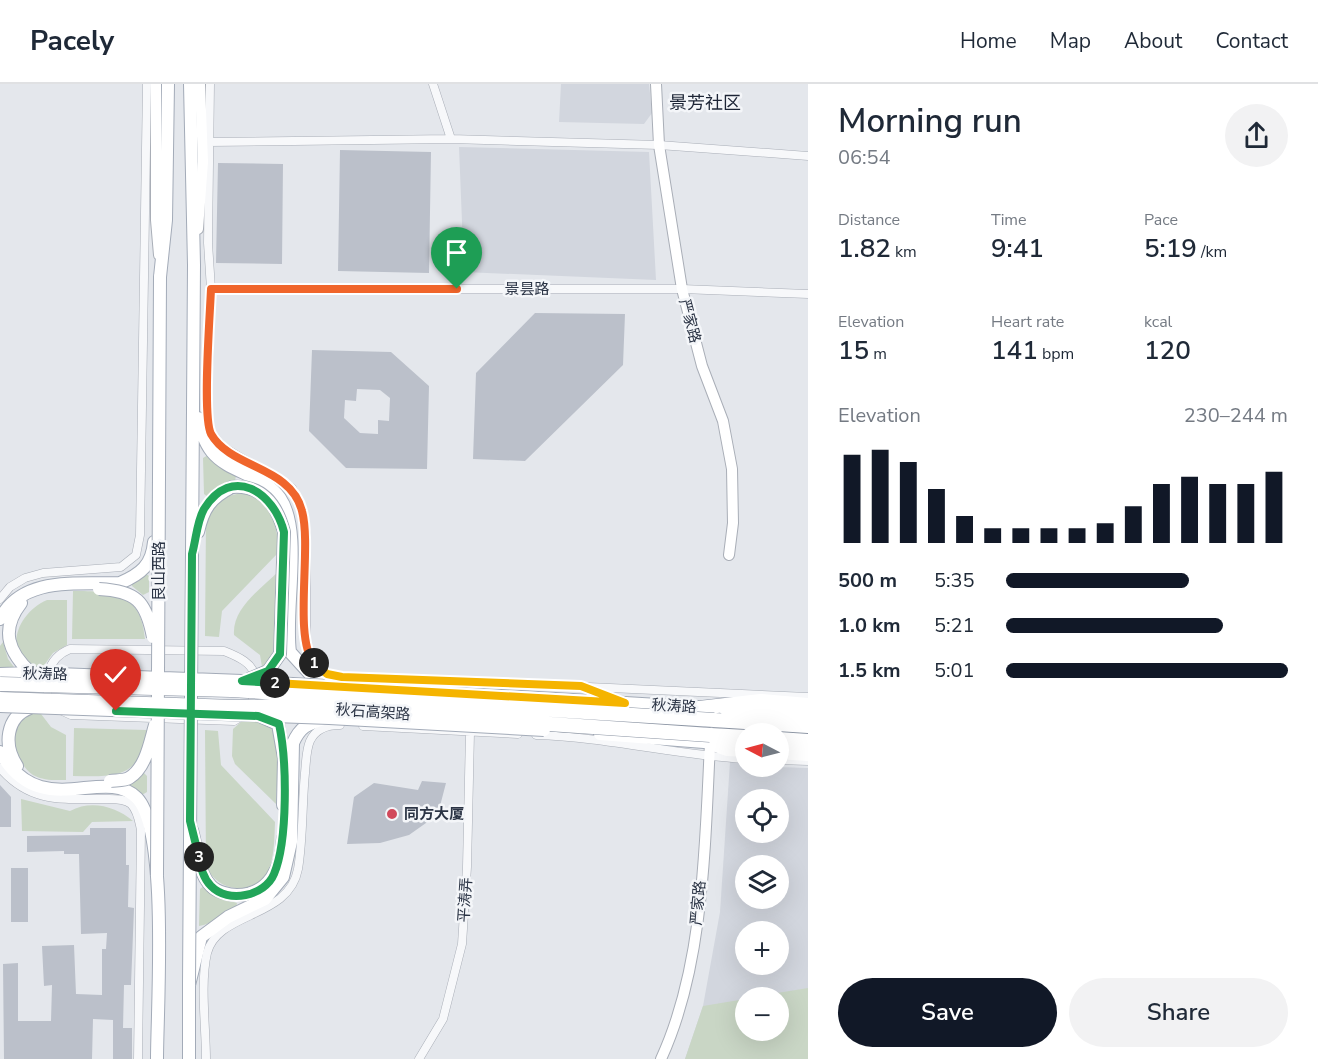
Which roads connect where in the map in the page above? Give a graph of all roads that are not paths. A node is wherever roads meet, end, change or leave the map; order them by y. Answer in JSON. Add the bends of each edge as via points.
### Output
{"nodes":[{"id":1,"x":147,"y":84,"type":"edge"},
{"id":2,"x":156,"y":84,"type":"edge"},
{"id":3,"x":168,"y":84,"type":"edge"},
{"id":4,"x":190,"y":84,"type":"edge"},
{"id":5,"x":200,"y":84,"type":"edge"},
{"id":6,"x":210,"y":84,"type":"edge"},
{"id":7,"x":433,"y":84,"type":"edge"},
{"id":8,"x":656,"y":84,"type":"edge"},
{"id":9,"x":451,"y":138,"type":"junction"},
{"id":10,"x":209,"y":142,"type":"junction"},
{"id":11,"x":659,"y":145,"type":"junction"},
{"id":12,"x":808,"y":156,"type":"edge"},
{"id":13,"x":194,"y":265,"type":"junction"},
{"id":14,"x":160,"y":277,"type":"junction"},
{"id":15,"x":211,"y":289,"type":"junction"},
{"id":16,"x":682,"y":289,"type":"junction"},
{"id":17,"x":808,"y":294,"type":"edge"},
{"id":18,"x":194,"y":406,"type":"junction"},
{"id":19,"x":159,"y":478,"type":"junction"},
{"id":20,"x":192,"y":554,"type":"junction"},
{"id":21,"x":729,"y":555,"type":"dead end"},
{"id":22,"x":0,"y":599,"type":"edge"},
{"id":23,"x":0,"y":619,"type":"edge"},
{"id":24,"x":158,"y":663,"type":"junction"},
{"id":25,"x":31,"y":674,"type":"junction"},
{"id":26,"x":0,"y":676,"type":"edge"},
{"id":27,"x":242,"y":681,"type":"junction"},
{"id":28,"x":47,"y":682,"type":"junction"},
{"id":29,"x":0,"y":684,"type":"edge"},
{"id":30,"x":581,"y":686,"type":"junction"},
{"id":31,"x":256,"y":687,"type":"junction"},
{"id":32,"x":338,"y":688,"type":"junction"},
{"id":33,"x":808,"y":697,"type":"edge"},
{"id":34,"x":0,"y":699,"type":"edge"},
{"id":35,"x":625,"y":703,"type":"junction"},
{"id":36,"x":808,"y":705,"type":"edge"},
{"id":37,"x":0,"y":706,"type":"edge"},
{"id":38,"x":30,"y":708,"type":"junction"},
{"id":39,"x":699,"y":708,"type":"junction"},
{"id":40,"x":160,"y":710,"type":"junction"},
{"id":41,"x":808,"y":715,"type":"edge"},
{"id":42,"x":258,"y":716,"type":"junction"},
{"id":43,"x":329,"y":718,"type":"junction"},
{"id":44,"x":340,"y":724,"type":"junction"},
{"id":45,"x":808,"y":726,"type":"edge"},
{"id":46,"x":470,"y":733,"type":"junction"},
{"id":47,"x":735,"y":736,"type":"edge"},
{"id":48,"x":789,"y":740,"type":"edge"},
{"id":49,"x":808,"y":741,"type":"edge"},
{"id":50,"x":735,"y":749,"type":"edge"},
{"id":51,"x":710,"y":750,"type":"junction"},
{"id":52,"x":789,"y":751,"type":"edge"},
{"id":53,"x":0,"y":752,"type":"edge"},
{"id":54,"x":808,"y":752,"type":"edge"},
{"id":55,"x":735,"y":756,"type":"edge"},
{"id":56,"x":789,"y":760,"type":"edge"},
{"id":57,"x":808,"y":761,"type":"edge"},
{"id":58,"x":0,"y":768,"type":"edge"},
{"id":59,"x":190,"y":821,"type":"junction"},
{"id":60,"x":157,"y":875,"type":"junction"},
{"id":61,"x":189,"y":986,"type":"junction"},
{"id":62,"x":138,"y":1059,"type":"edge"},
{"id":63,"x":156,"y":1059,"type":"edge"},
{"id":64,"x":189,"y":1059,"type":"edge"},
{"id":65,"x":206,"y":1059,"type":"edge"},
{"id":66,"x":419,"y":1059,"type":"edge"},
{"id":67,"x":661,"y":1059,"type":"edge"}],
"edges":[{"from":1,"to":22,"type":"street","via":[[140,535],[136,555],[121,567],[25,578]]},
{"from":2,"to":14,"type":"street"},
{"from":3,"to":14,"type":"main road","name":"艮山西路","via":[[166,220]]},
{"from":4,"to":13,"type":"main road"},
{"from":5,"to":13,"type":"street","via":[[203,162]]},
{"from":6,"to":10,"type":"street"},
{"from":7,"to":9,"type":"street"},
{"from":8,"to":11,"type":"street","name":"严家路"},
{"from":9,"to":10,"type":"street"},
{"from":9,"to":11,"type":"street"},
{"from":10,"to":15,"type":"street"},
{"from":11,"to":12,"type":"street"},
{"from":11,"to":16,"type":"street","name":"严家路"},
{"from":13,"to":18,"type":"main road"},
{"from":14,"to":19,"type":"main road","name":"艮山西路","bridge":true},
{"from":15,"to":16,"type":"street","name":"景昙路"},
{"from":15,"to":32,"type":"street","via":[[207,413],[211,433],[223,447],[292,488],[302,509],[306,533],[306,645],[310,658]]},
{"from":16,"to":17,"type":"street","name":"景昙路"},
{"from":16,"to":21,"type":"street","name":"严家路","via":[[702,366],[723,421],[732,470]]},
{"from":18,"to":20,"type":"main road"},
{"from":18,"to":32,"type":"main road","via":[[205,442],[213,454],[259,480],[280,498],[291,530],[291,652],[310,674]]},
{"from":19,"to":23,"type":"main road","bridge":true,"via":[[153,556],[145,568],[120,583],[33,589]]},
{"from":19,"to":24,"type":"main road","name":"艮山西路","bridge":true},
{"from":20,"to":27,"type":"main road","bridge":true,"via":[[203,511],[219,493],[232,487],[264,495],[280,516],[284,532],[280,654],[268,671]]},
{"from":20,"to":59,"type":"main road","bridge":true},
{"from":24,"to":25,"type":"main road","bridge":true,"via":[[149,614],[136,598],[112,590],[47,590],[19,604],[8,625],[9,648]]},
{"from":24,"to":40,"type":"main road","name":"艮山西路","bridge":true},
{"from":25,"to":26,"type":"main road","name":"秋涛路"},
{"from":25,"to":27,"type":"main road","name":"秋涛路","bridge":true},
{"from":26,"to":28,"type":"street"},
{"from":27,"to":32,"type":"main road","name":"秋涛路","bridge":true},
{"from":28,"to":29,"type":"street"},
{"from":28,"to":31,"type":"street","via":[[51,663],[70,649],[224,651],[246,659],[254,670]]},
{"from":28,"to":31,"type":"street","via":[[49,705],[71,715],[234,721],[250,711]]},
{"from":29,"to":45,"type":"highway","name":"秋石高架路","bridge":true,"via":[[231,690]]},
{"from":30,"to":32,"type":"street"},
{"from":30,"to":33,"type":"street"},
{"from":30,"to":35,"type":"street"},
{"from":31,"to":32,"type":"street"},
{"from":32,"to":35,"type":"main road","name":"秋涛路","bridge":true},
{"from":32,"to":44,"type":"street"},
{"from":34,"to":47,"type":"highway","name":"秋石高架路","bridge":true,"via":[[288,706]]},
{"from":35,"to":39,"type":"main road","name":"秋涛路"},
{"from":36,"to":39,"type":"highway","via":[[761,702]]},
{"from":37,"to":38,"type":"main road","bridge":true},
{"from":38,"to":40,"type":"main road","bridge":true,"via":[[18,712],[11,723],[10,756],[20,769],[45,781],[129,778],[146,757]]},
{"from":38,"to":42,"type":"main road","bridge":true},
{"from":39,"to":41,"type":"main road","name":"秋涛路"},
{"from":40,"to":60,"type":"main road","name":"艮山西路","bridge":true},
{"from":42,"to":43,"type":"main road","bridge":true},
{"from":42,"to":59,"type":"main road","bridge":true,"via":[[279,724],[284,758],[282,842],[273,878],[249,895],[230,895],[212,888],[203,874]]},
{"from":43,"to":51,"type":"main road","bridge":true,"via":[[571,731]]},
{"from":43,"to":61,"type":"main road","bridge":true,"via":[[305,725],[293,743],[291,842],[283,877],[265,899],[228,917],[201,937]]},
{"from":44,"to":46,"type":"street"},
{"from":44,"to":65,"type":"street","via":[[319,730],[310,741],[298,870],[289,892],[217,936],[207,952]]},
{"from":46,"to":51,"type":"street"},
{"from":46,"to":66,"type":"street","name":"平涛弄","via":[[462,944],[443,1019]]},
{"from":48,"to":49,"type":"highway"},
{"from":50,"to":51,"type":"highway"},
{"from":51,"to":55,"type":"street"},
{"from":51,"to":67,"type":"street","name":"严家路","via":[[692,960],[679,1014]]},
{"from":52,"to":54,"type":"highway"},
{"from":53,"to":60,"type":"main road","bridge":true,"via":[[15,774],[45,789],[127,791],[137,799],[148,821]]},
{"from":56,"to":57,"type":"street"},
{"from":58,"to":62,"type":"street","via":[[14,784],[33,794],[116,799],[130,803],[138,815]]},
{"from":59,"to":61,"type":"main road","bridge":true},
{"from":60,"to":63,"type":"main road","name":"艮山西路"},
{"from":61,"to":64,"type":"main road"}]}
